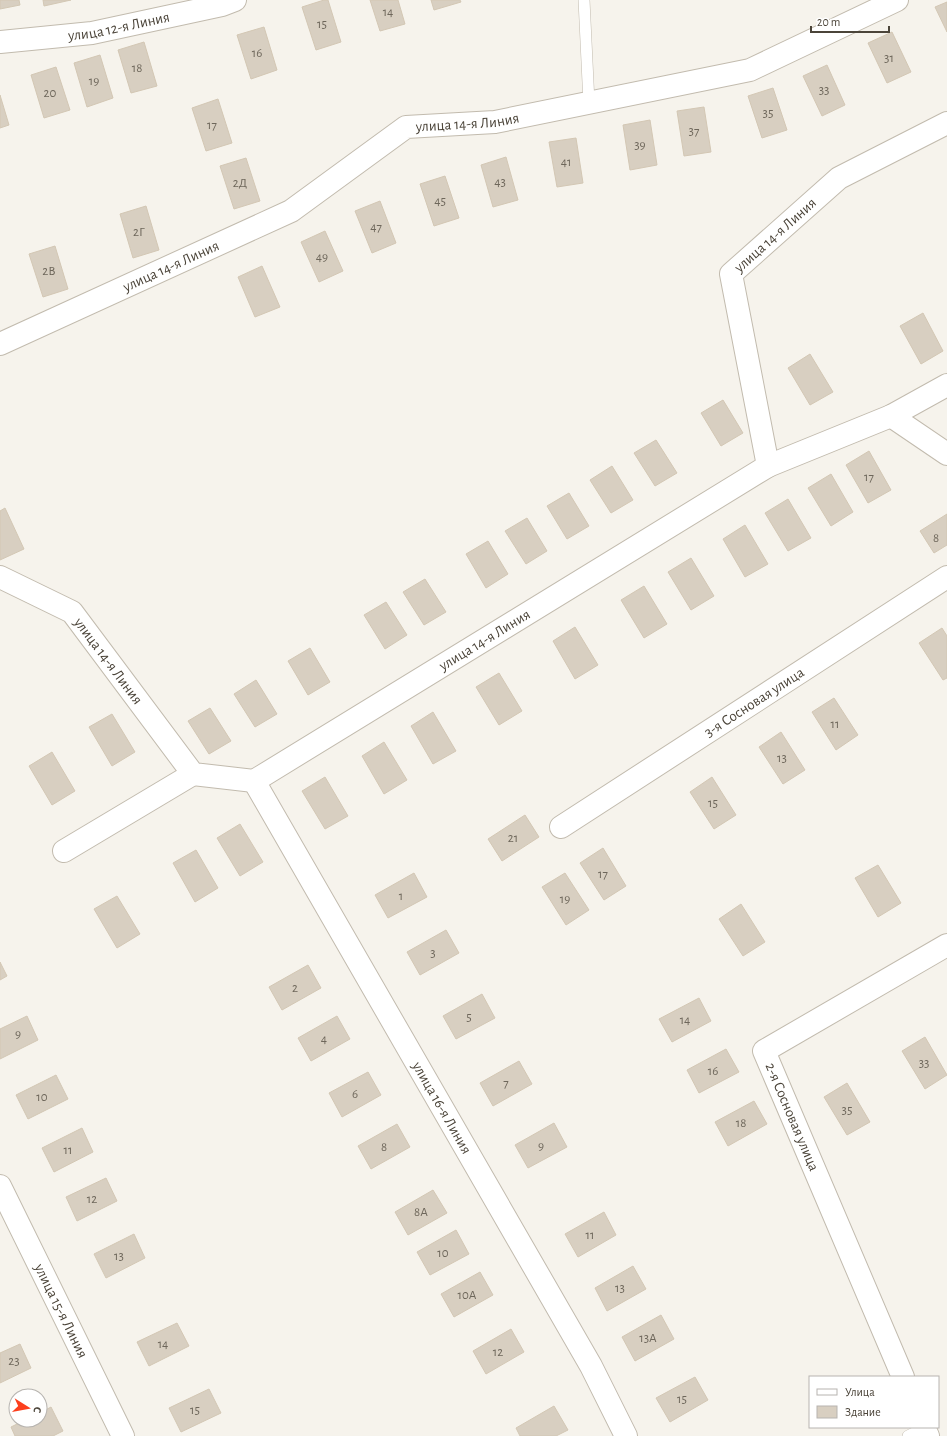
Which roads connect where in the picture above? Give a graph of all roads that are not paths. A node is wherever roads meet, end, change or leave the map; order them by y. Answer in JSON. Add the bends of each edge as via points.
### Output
{"nodes":[{"id":1,"x":235,"y":0,"type":"edge"},
{"id":2,"x":584,"y":0,"type":"edge"},
{"id":3,"x":897,"y":0,"type":"edge"},
{"id":4,"x":0,"y":42,"type":"edge"},
{"id":5,"x":589,"y":103,"type":"junction"},
{"id":6,"x":947,"y":123,"type":"edge"},
{"id":7,"x":0,"y":344,"type":"edge"},
{"id":8,"x":947,"y":386,"type":"edge"},
{"id":9,"x":891,"y":416,"type":"junction"},
{"id":10,"x":947,"y":454,"type":"edge"},
{"id":11,"x":768,"y":466,"type":"junction"},
{"id":12,"x":0,"y":576,"type":"edge"},
{"id":13,"x":947,"y":577,"type":"edge"},
{"id":14,"x":193,"y":774,"type":"junction"},
{"id":15,"x":254,"y":781,"type":"junction"},
{"id":16,"x":561,"y":827,"type":"dead end"},
{"id":17,"x":64,"y":851,"type":"dead end"},
{"id":18,"x":947,"y":945,"type":"edge"},
{"id":19,"x":0,"y":1186,"type":"edge"},
{"id":20,"x":903,"y":1376,"type":"edge"},
{"id":21,"x":922,"y":1428,"type":"edge"},
{"id":22,"x":123,"y":1436,"type":"edge"},
{"id":23,"x":626,"y":1436,"type":"edge"},
{"id":24,"x":908,"y":1436,"type":"edge"}],
"edges":[{"from":1,"to":4,"type":"street","name":"улица 12-я Линия","via":[[222,5],[92,32]]},
{"from":2,"to":5,"type":"lane"},
{"from":3,"to":5,"type":"street","name":"улица 14-я Линия","via":[[750,70]]},
{"from":5,"to":7,"type":"street","name":"улица 14-я Линия","via":[[495,122],[406,127],[291,211]]},
{"from":6,"to":11,"type":"street","name":"улица 14-я Линия","via":[[840,178],[731,274]]},
{"from":8,"to":9,"type":"street","name":"улица 14-я Линия"},
{"from":9,"to":10,"type":"street"},
{"from":9,"to":11,"type":"street","name":"улица 14-я Линия"},
{"from":11,"to":15,"type":"street","name":"улица 14-я Линия"},
{"from":12,"to":14,"type":"street","name":"улица 14-я Линия","via":[[72,612]]},
{"from":13,"to":16,"type":"street","name":"3-я Сосновая улица"},
{"from":14,"to":15,"type":"street"},
{"from":14,"to":17,"type":"street"},
{"from":15,"to":23,"type":"street","name":"улица 16-я Линия","via":[[590,1366]]},
{"from":18,"to":20,"type":"street","name":"2-я Сосновая улица","via":[[764,1051]]},
{"from":19,"to":22,"type":"street","name":"улица 15-я Линия"},
{"from":21,"to":24,"type":"lane"}]}
